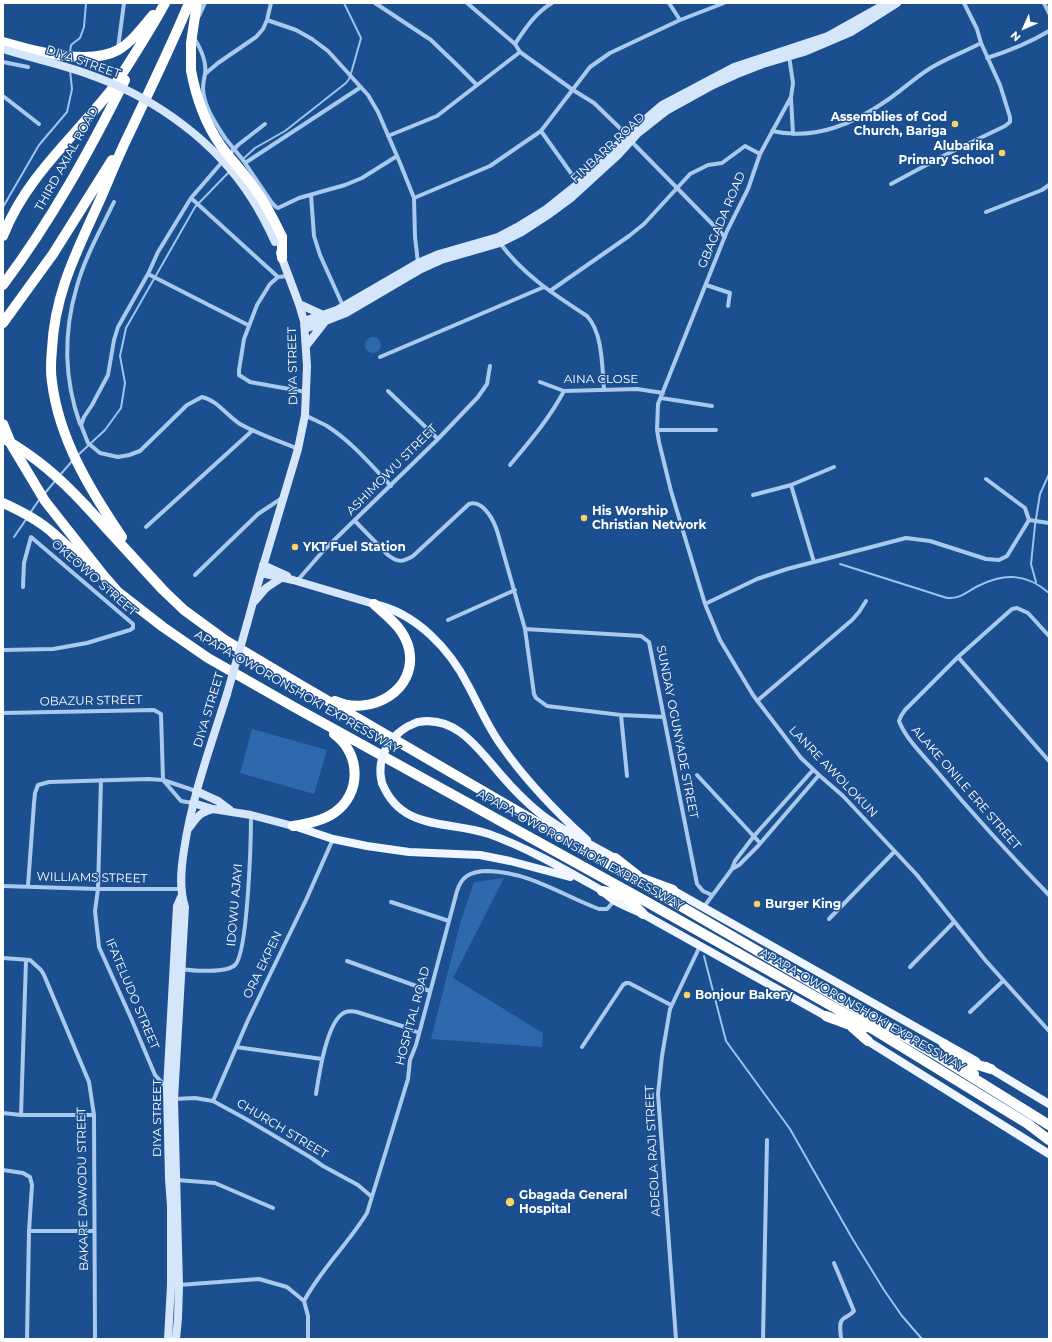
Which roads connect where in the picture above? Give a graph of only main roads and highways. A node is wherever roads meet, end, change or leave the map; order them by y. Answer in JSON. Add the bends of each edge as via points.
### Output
{"nodes":[{"id":1,"x":165,"y":3,"type":"edge"},
{"id":2,"x":189,"y":3,"type":"edge"},
{"id":3,"x":197,"y":3,"type":"edge"},
{"id":4,"x":887,"y":3,"type":"edge"},
{"id":5,"x":897,"y":3,"type":"edge"},
{"id":6,"x":878,"y":5,"type":"edge"},
{"id":7,"x":144,"y":41,"type":"junction"},
{"id":8,"x":3,"y":42,"type":"edge"},
{"id":9,"x":3,"y":49,"type":"edge"},
{"id":10,"x":664,"y":108,"type":"junction"},
{"id":11,"x":129,"y":133,"type":"junction"},
{"id":12,"x":629,"y":138,"type":"junction"},
{"id":13,"x":3,"y":236,"type":"edge"},
{"id":14,"x":278,"y":240,"type":"junction"},
{"id":15,"x":282,"y":258,"type":"joint"},
{"id":16,"x":3,"y":285,"type":"edge"},
{"id":17,"x":299,"y":304,"type":"junction"},
{"id":18,"x":340,"y":311,"type":"junction"},
{"id":19,"x":324,"y":319,"type":"junction"},
{"id":20,"x":3,"y":324,"type":"edge"},
{"id":21,"x":304,"y":325,"type":"junction"},
{"id":22,"x":306,"y":346,"type":"junction"},
{"id":23,"x":3,"y":424,"type":"edge"},
{"id":24,"x":3,"y":438,"type":"edge"},
{"id":25,"x":3,"y":503,"type":"edge"},
{"id":26,"x":141,"y":565,"type":"junction"},
{"id":27,"x":262,"y":569,"type":"junction"},
{"id":28,"x":104,"y":576,"type":"junction"},
{"id":29,"x":281,"y":578,"type":"junction"},
{"id":30,"x":295,"y":580,"type":"junction"},
{"id":31,"x":254,"y":603,"type":"junction"},
{"id":32,"x":374,"y":604,"type":"junction"},
{"id":33,"x":299,"y":684,"type":"junction"},
{"id":34,"x":294,"y":707,"type":"junction"},
{"id":35,"x":196,"y":792,"type":"junction"},
{"id":36,"x":193,"y":803,"type":"junction"},
{"id":37,"x":214,"y":809,"type":"junction"},
{"id":38,"x":232,"y":812,"type":"junction"},
{"id":39,"x":293,"y":826,"type":"junction"},
{"id":40,"x":187,"y":832,"type":"junction"},
{"id":41,"x":593,"y":845,"type":"junction"},
{"id":42,"x":615,"y":858,"type":"junction"},
{"id":43,"x":615,"y":869,"type":"junction"},
{"id":44,"x":642,"y":878,"type":"junction"},
{"id":45,"x":606,"y":879,"type":"junction"},
{"id":46,"x":582,"y":881,"type":"junction"},
{"id":47,"x":602,"y":891,"type":"junction"},
{"id":48,"x":181,"y":893,"type":"junction"},
{"id":49,"x":624,"y":895,"type":"junction"},
{"id":50,"x":670,"y":895,"type":"junction"},
{"id":51,"x":647,"y":902,"type":"junction"},
{"id":52,"x":643,"y":914,"type":"junction"},
{"id":53,"x":830,"y":1006,"type":"junction"},
{"id":54,"x":826,"y":1016,"type":"junction"},
{"id":55,"x":850,"y":1025,"type":"junction"},
{"id":56,"x":876,"y":1031,"type":"junction"},
{"id":57,"x":868,"y":1041,"type":"junction"},
{"id":58,"x":944,"y":1044,"type":"junction"},
{"id":59,"x":938,"y":1056,"type":"junction"},
{"id":60,"x":962,"y":1060,"type":"junction"},
{"id":61,"x":991,"y":1069,"type":"junction"},
{"id":62,"x":982,"y":1083,"type":"junction"},
{"id":63,"x":1049,"y":1104,"type":"edge"},
{"id":64,"x":1049,"y":1125,"type":"edge"},
{"id":65,"x":1049,"y":1140,"type":"edge"},
{"id":66,"x":1049,"y":1154,"type":"edge"},
{"id":67,"x":168,"y":1339,"type":"edge"},
{"id":68,"x":176,"y":1339,"type":"edge"}],
"edges":[{"from":1,"to":7,"type":"highway"},
{"from":1,"to":8,"type":"highway","via":[[128,42],[114,52],[84,57],[69,56]]},
{"from":2,"to":11,"type":"highway"},
{"from":3,"to":14,"type":"highway","bridge":true,"via":[[192,32],[191,70],[197,99],[222,147],[256,189],[268,209]]},
{"from":4,"to":6,"type":"main road","name":"FINBARR ROAD"},
{"from":5,"to":10,"type":"main road","name":"FINBARR ROAD","via":[[851,32],[804,52],[737,74]]},
{"from":6,"to":10,"type":"main road","name":"FINBARR ROAD","via":[[828,36],[734,67]]},
{"from":7,"to":13,"type":"highway","via":[[109,93],[33,181]]},
{"from":7,"to":16,"type":"highway","name":"THIRD AXIAL ROAD","via":[[79,170],[18,266]]},
{"from":9,"to":14,"type":"main road","name":"DIYA STREET","bridge":true,"via":[[98,77],[175,119],[213,151],[239,181]]},
{"from":10,"to":12,"type":"main road","name":"FINBARR ROAD"},
{"from":11,"to":20,"type":"highway","via":[[53,254]]},
{"from":11,"to":26,"type":"highway","via":[[77,249],[62,291],[51,359],[57,406],[70,447],[110,521]]},
{"from":12,"to":18,"type":"main road","name":"FINBARR ROAD","via":[[590,174],[545,210],[519,226],[498,237],[439,254],[418,263]]},
{"from":12,"to":18,"type":"main road","name":"FINBARR ROAD","via":[[613,159],[571,198],[522,232],[500,243],[441,260]]},
{"from":14,"to":15,"type":"highway"},
{"from":15,"to":17,"type":"main road","name":"DIYA STREET"},
{"from":17,"to":19,"type":"main road"},
{"from":17,"to":21,"type":"main road","name":"DIYA STREET"},
{"from":18,"to":19,"type":"main road"},
{"from":19,"to":21,"type":"main road"},
{"from":19,"to":22,"type":"main road"},
{"from":21,"to":22,"type":"main road","name":"DIYA STREET"},
{"from":22,"to":27,"type":"main road","name":"DIYA STREET","via":[[305,415],[298,449]]},
{"from":23,"to":28,"type":"highway","bridge":true,"via":[[21,463],[45,501]]},
{"from":24,"to":26,"type":"highway","bridge":true,"via":[[64,482]]},
{"from":25,"to":28,"type":"highway","via":[[53,533],[80,559]]},
{"from":26,"to":33,"type":"highway","name":"APAPA-OWORONSHOKI EXPRESSWAY","via":[[163,590],[206,627]]},
{"from":27,"to":29,"type":"main road"},
{"from":27,"to":30,"type":"main road"},
{"from":27,"to":31,"type":"main road","name":"DIYA STREET"},
{"from":28,"to":34,"type":"highway","name":"APAPA-OWORONSHOKI EXPRESSWAY","via":[[118,592],[168,631],[208,658]]},
{"from":29,"to":30,"type":"main road"},
{"from":29,"to":31,"type":"main road","via":[[266,588]]},
{"from":30,"to":32,"type":"main road"},
{"from":31,"to":35,"type":"main road","name":"DIYA STREET","bridge":true},
{"from":32,"to":33,"type":"highway","via":[[397,624],[406,641],[410,660],[401,685],[378,702],[358,706],[338,702]]},
{"from":32,"to":41,"type":"main road","via":[[384,606],[419,625],[436,641],[452,659],[500,744],[519,769],[541,796]]},
{"from":33,"to":43,"type":"highway","name":"APAPA-OWORONSHOKI EXPRESSWAY"},
{"from":34,"to":39,"type":"highway","via":[[339,738],[352,758],[355,781],[353,791],[342,806],[326,818]]},
{"from":34,"to":45,"type":"highway","name":"APAPA-OWORONSHOKI EXPRESSWAY"},
{"from":35,"to":36,"type":"main road","name":"DIYA STREET"},
{"from":35,"to":38,"type":"main road","via":[[218,801]]},
{"from":36,"to":37,"type":"main road"},
{"from":36,"to":40,"type":"main road","name":"DIYA STREET"},
{"from":37,"to":38,"type":"main road"},
{"from":37,"to":40,"type":"main road","via":[[204,812]]},
{"from":38,"to":39,"type":"main road"},
{"from":39,"to":46,"type":"main road","via":[[333,839],[367,846],[409,852],[480,855]]},
{"from":40,"to":48,"type":"main road","name":"DIYA STREET"},
{"from":41,"to":42,"type":"main road","name":"APAPA-OWORONSHOKI EXPRESSWAY"},
{"from":41,"to":46,"type":"main road","bridge":true,"via":[[576,838],[541,814],[504,778],[472,741],[440,722],[418,722],[405,727],[386,747],[380,767],[382,783],[398,808],[407,815],[431,823],[472,829],[508,842],[544,858]]},
{"from":42,"to":44,"type":"highway"},
{"from":42,"to":50,"type":"main road","name":"APAPA-OWORONSHOKI EXPRESSWAY"},
{"from":43,"to":44,"type":"highway"},
{"from":43,"to":50,"type":"highway","name":"APAPA-OWORONSHOKI EXPRESSWAY"},
{"from":44,"to":50,"type":"highway"},
{"from":45,"to":49,"type":"highway"},
{"from":45,"to":51,"type":"highway","name":"APAPA-OWORONSHOKI EXPRESSWAY"},
{"from":46,"to":47,"type":"main road","name":"APAPA-OWORONSHOKI EXPRESSWAY"},
{"from":47,"to":49,"type":"highway"},
{"from":47,"to":52,"type":"main road","name":"APAPA-OWORONSHOKI EXPRESSWAY","via":[[614,901]]},
{"from":48,"to":67,"type":"main road","name":"DIYA STREET","via":[[177,906],[167,1090],[171,1206]]},
{"from":48,"to":68,"type":"main road","name":"DIYA STREET","via":[[185,907],[174,1099],[179,1285]]},
{"from":49,"to":51,"type":"highway"},
{"from":49,"to":52,"type":"highway"},
{"from":50,"to":58,"type":"main road","name":"APAPA-OWORONSHOKI EXPRESSWAY","via":[[703,908]]},
{"from":50,"to":59,"type":"highway","name":"APAPA-OWORONSHOKI EXPRESSWAY"},
{"from":51,"to":53,"type":"highway","name":"APAPA-OWORONSHOKI EXPRESSWAY"},
{"from":52,"to":54,"type":"main road","name":"APAPA-OWORONSHOKI EXPRESSWAY"},
{"from":53,"to":55,"type":"highway"},
{"from":53,"to":56,"type":"highway","name":"APAPA-OWORONSHOKI EXPRESSWAY"},
{"from":54,"to":55,"type":"highway"},
{"from":54,"to":57,"type":"main road","name":"APAPA-OWORONSHOKI EXPRESSWAY"},
{"from":55,"to":56,"type":"highway"},
{"from":55,"to":57,"type":"highway"},
{"from":56,"to":65,"type":"highway","name":"APAPA-OWORONSHOKI EXPRESSWAY","via":[[1028,1124]]},
{"from":57,"to":66,"type":"main road","name":"APAPA-OWORONSHOKI EXPRESSWAY"},
{"from":58,"to":60,"type":"highway"},
{"from":58,"to":61,"type":"main road","name":"APAPA-OWORONSHOKI EXPRESSWAY"},
{"from":59,"to":60,"type":"highway"},
{"from":59,"to":62,"type":"highway","name":"APAPA-OWORONSHOKI EXPRESSWAY"},
{"from":60,"to":61,"type":"highway"},
{"from":60,"to":62,"type":"highway"},
{"from":61,"to":63,"type":"main road","name":"APAPA-OWORONSHOKI EXPRESSWAY"},
{"from":62,"to":64,"type":"highway","name":"APAPA-OWORONSHOKI EXPRESSWAY"}]}
